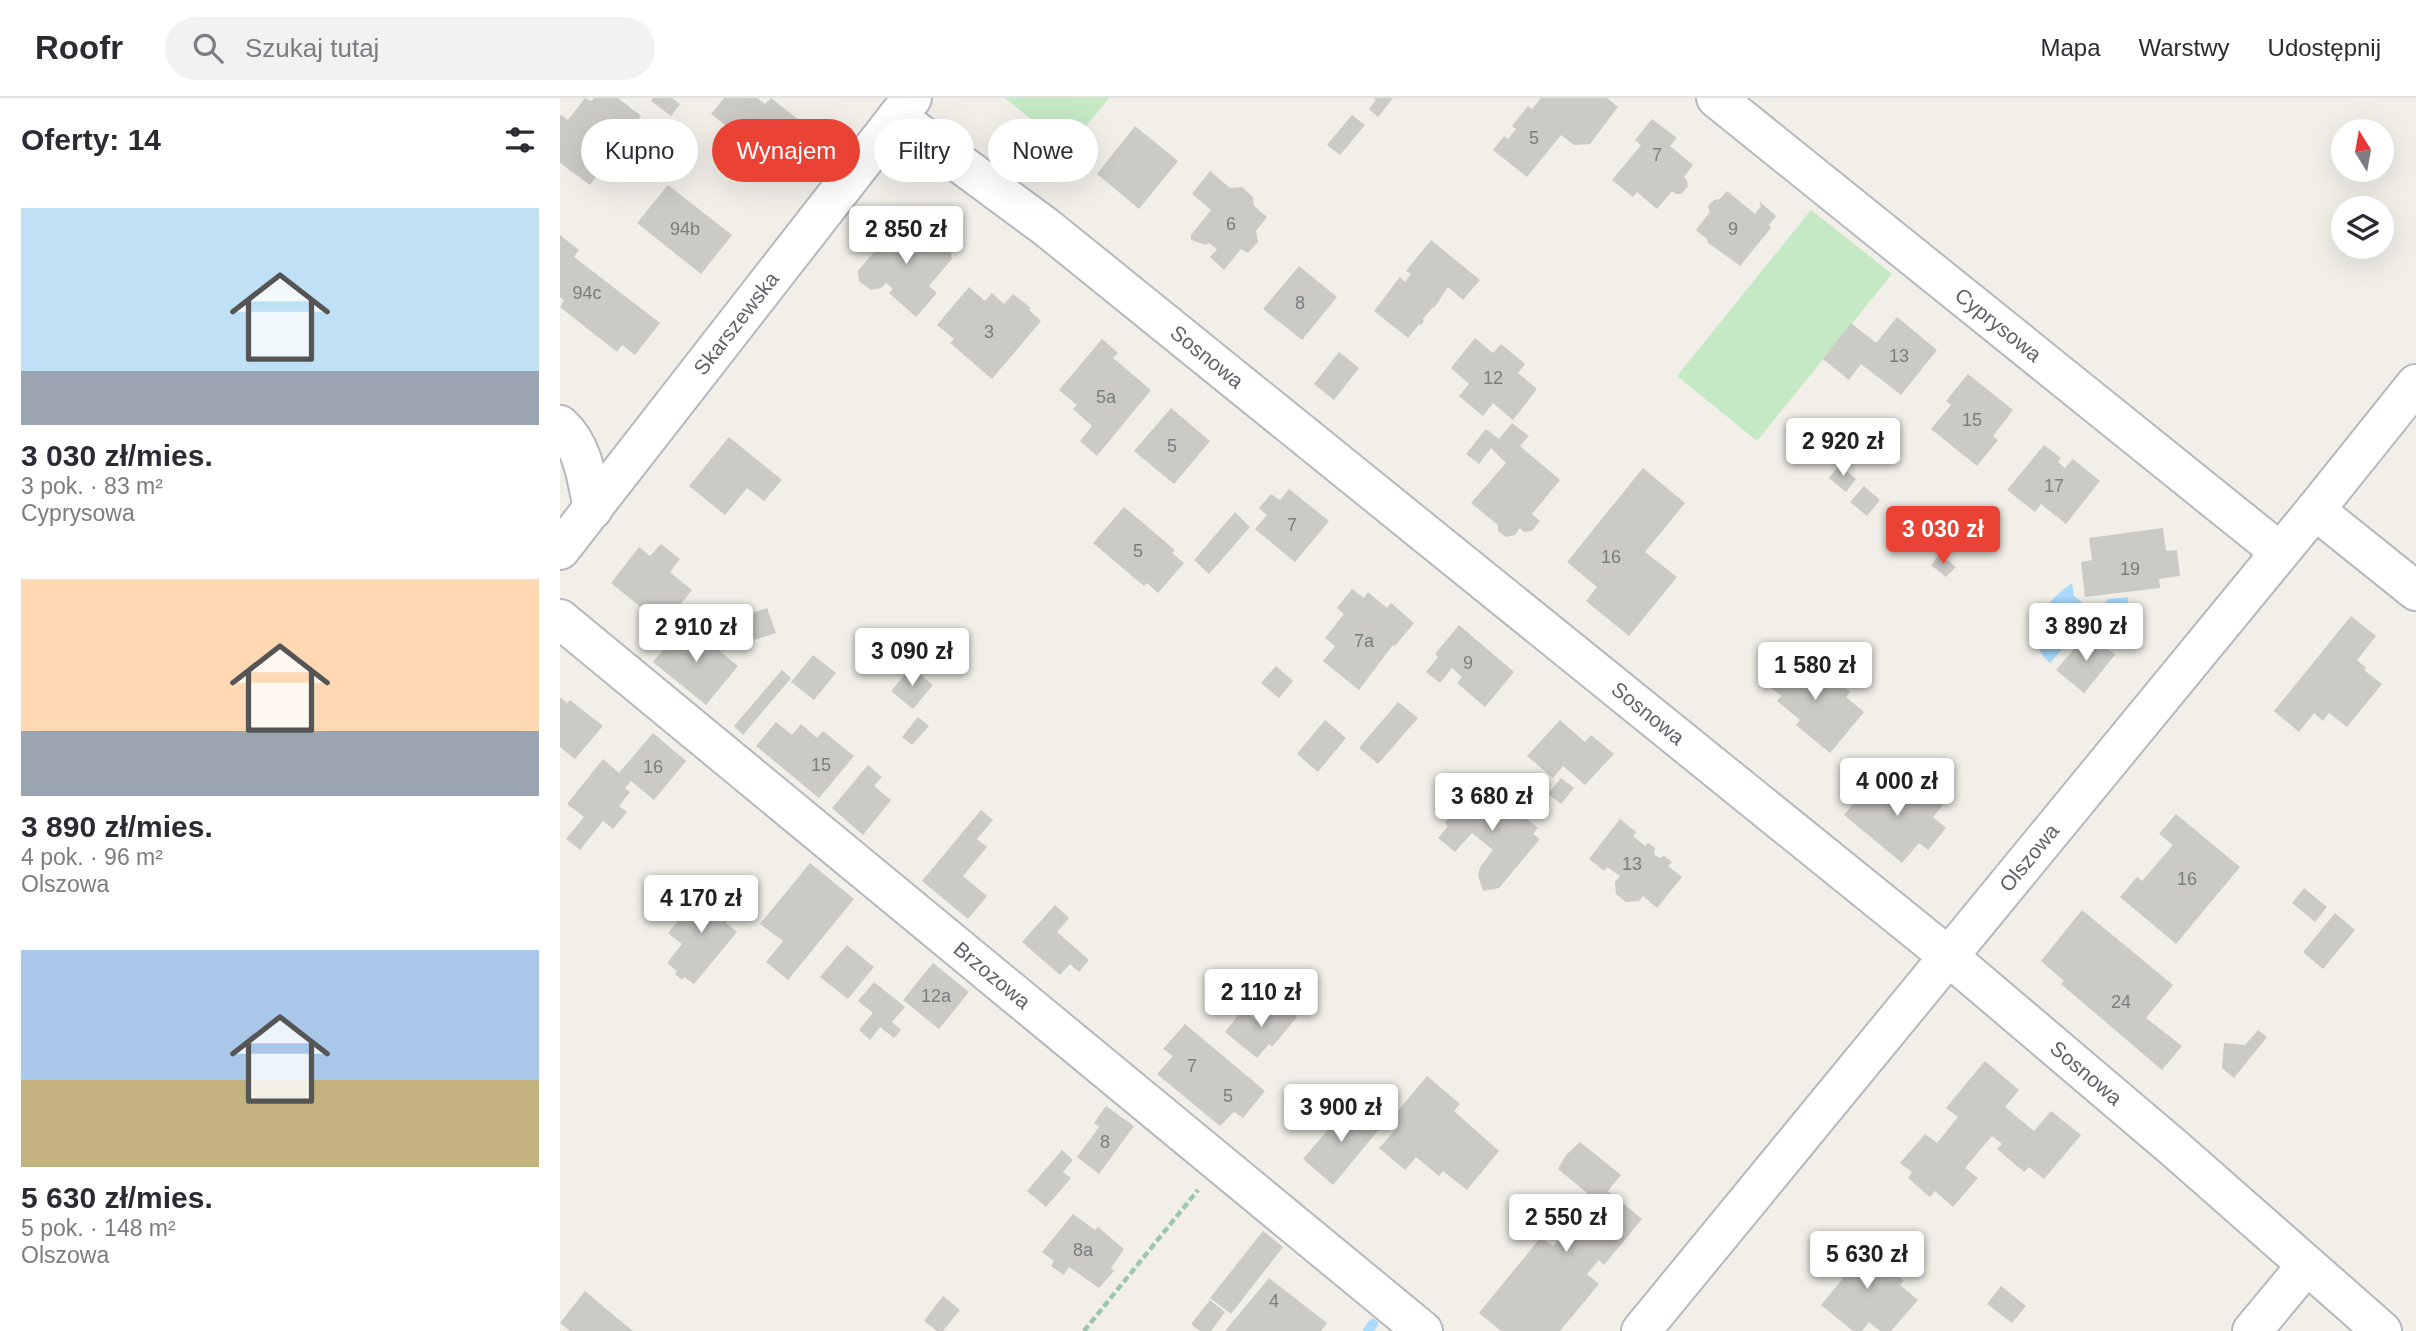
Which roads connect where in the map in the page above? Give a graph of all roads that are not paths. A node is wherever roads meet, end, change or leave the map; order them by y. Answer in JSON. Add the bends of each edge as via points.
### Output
{"nodes":[{"id":1,"x":1716,"y":98,"type":"edge"},
{"id":2,"x":905,"y":107,"type":"edge"},
{"id":3,"x":1756,"y":110,"type":"edge"},
{"id":4,"x":2416,"y":384,"type":"edge"},
{"id":5,"x":560,"y":425,"type":"edge"},
{"id":6,"x":593,"y":509,"type":"junction"},
{"id":7,"x":2315,"y":510,"type":"junction"},
{"id":8,"x":560,"y":550,"type":"edge"},
{"id":9,"x":2280,"y":552,"type":"junction"},
{"id":10,"x":2416,"y":591,"type":"edge"},
{"id":11,"x":560,"y":619,"type":"edge"},
{"id":12,"x":1948,"y":956,"type":"junction"},
{"id":13,"x":2306,"y":1266,"type":"junction"},
{"id":14,"x":1423,"y":1331,"type":"edge"},
{"id":15,"x":1641,"y":1331,"type":"edge"},
{"id":16,"x":2252,"y":1331,"type":"edge"},
{"id":17,"x":2382,"y":1331,"type":"edge"}],
"edges":[{"from":1,"to":3,"type":"street","name":"Cyprysowa"},
{"from":2,"to":6,"type":"street","name":"Skarszewska"},
{"from":2,"to":12,"type":"street","name":"Sosnowa","via":[[1046,227]]},
{"from":3,"to":9,"type":"street","name":"Cyprysowa"},
{"from":4,"to":7,"type":"street","name":"Olszowa"},
{"from":5,"to":6,"type":"street","via":[[582,459]]},
{"from":6,"to":8,"type":"street","name":"Skarszewska"},
{"from":7,"to":9,"type":"street","name":"Olszowa"},
{"from":7,"to":10,"type":"street"},
{"from":9,"to":12,"type":"street","name":"Olszowa"},
{"from":11,"to":14,"type":"street","name":"Brzozowa"},
{"from":12,"to":13,"type":"street","name":"Sosnowa"},
{"from":12,"to":15,"type":"street","name":"Olszowa"},
{"from":13,"to":16,"type":"street"},
{"from":13,"to":17,"type":"street","name":"Sosnowa"}]}
